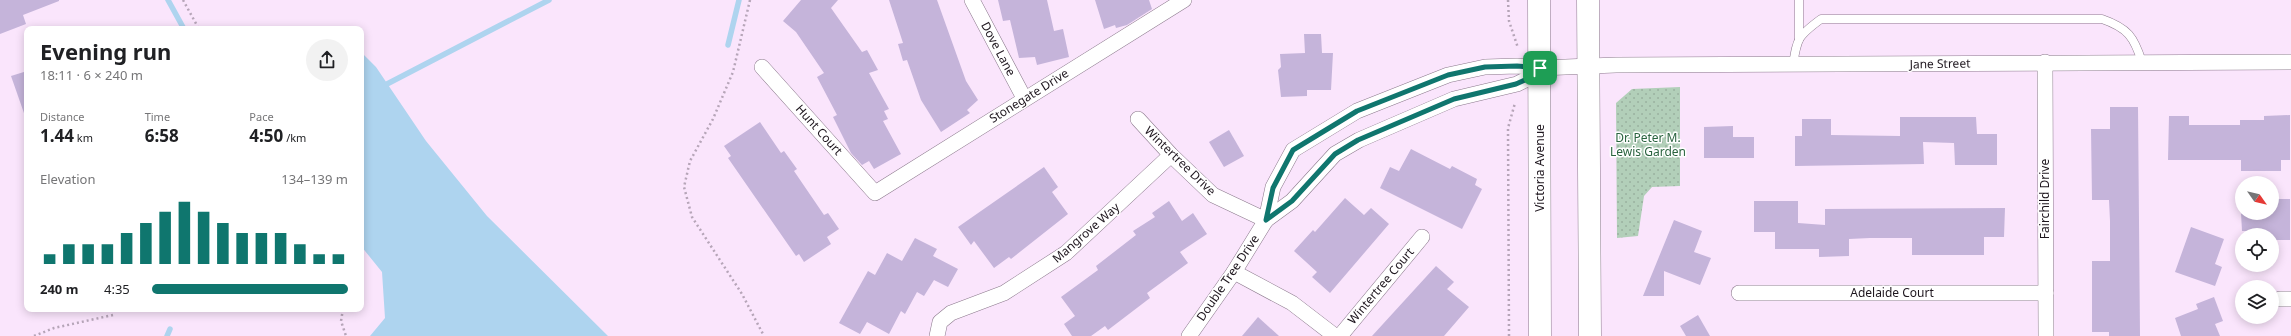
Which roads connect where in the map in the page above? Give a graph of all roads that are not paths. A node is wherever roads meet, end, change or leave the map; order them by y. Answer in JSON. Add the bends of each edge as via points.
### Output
{"nodes":[{"id":1,"x":972,"y":0,"type":"edge"},
{"id":2,"x":1184,"y":0,"type":"edge"},
{"id":3,"x":1539,"y":0,"type":"edge"},
{"id":4,"x":1588,"y":0,"type":"edge"},
{"id":5,"x":1799,"y":0,"type":"edge"},
{"id":6,"x":1799,"y":39,"type":"junction"},
{"id":7,"x":2045,"y":62,"type":"junction"},
{"id":8,"x":2142,"y":62,"type":"junction"},
{"id":9,"x":2291,"y":62,"type":"edge"},
{"id":10,"x":1793,"y":65,"type":"junction"},
{"id":11,"x":1588,"y":66,"type":"junction"},
{"id":12,"x":762,"y":67,"type":"dead end"},
{"id":13,"x":1540,"y":68,"type":"junction"},
{"id":14,"x":1024,"y":98,"type":"junction"},
{"id":15,"x":1138,"y":120,"type":"dead end"},
{"id":16,"x":1171,"y":155,"type":"junction"},
{"id":17,"x":875,"y":193,"type":"joint"},
{"id":18,"x":1266,"y":220,"type":"junction"},
{"id":19,"x":1422,"y":237,"type":"dead end"},
{"id":20,"x":1234,"y":272,"type":"junction"},
{"id":21,"x":1739,"y":293,"type":"dead end"},
{"id":22,"x":2046,"y":293,"type":"junction"},
{"id":23,"x":937,"y":336,"type":"edge"},
{"id":24,"x":1189,"y":336,"type":"edge"},
{"id":25,"x":1335,"y":336,"type":"edge"},
{"id":26,"x":1340,"y":336,"type":"edge"},
{"id":27,"x":1540,"y":336,"type":"edge"},
{"id":28,"x":1590,"y":336,"type":"edge"},
{"id":29,"x":2046,"y":336,"type":"edge"}],
"edges":[{"from":1,"to":14,"type":"street","name":"Dove Lane"},
{"from":2,"to":14,"type":"street","name":"Stonegate Drive"},
{"from":3,"to":13,"type":"main road","name":"Victoria Avenue"},
{"from":4,"to":11,"type":"main road"},
{"from":5,"to":6,"type":"lane"},
{"from":6,"to":8,"type":"lane","via":[[1806,30],[1821,20],[2102,19],[2117,24],[2126,31],[2135,42]]},
{"from":6,"to":10,"type":"lane"},
{"from":7,"to":8,"type":"street","name":"Jane Street"},
{"from":7,"to":10,"type":"street","name":"Jane Street"},
{"from":7,"to":22,"type":"street","name":"Fairchild Drive"},
{"from":8,"to":9,"type":"street","name":"Jane Street"},
{"from":10,"to":11,"type":"street","name":"Jane Street"},
{"from":11,"to":13,"type":"street","name":"Double Tree Drive"},
{"from":11,"to":28,"type":"main road"},
{"from":12,"to":17,"type":"street","name":"Hunt Court"},
{"from":13,"to":18,"type":"street","name":"Double Tree Drive","via":[[1529,78],[1516,84],[1454,99],[1358,140],[1335,154],[1292,201]]},
{"from":13,"to":18,"type":"street","name":"Double Tree Drive","via":[[1485,67],[1448,75],[1357,111],[1293,150],[1273,188]]},
{"from":13,"to":27,"type":"main road","name":"Victoria Avenue"},
{"from":14,"to":17,"type":"street","name":"Stonegate Drive"},
{"from":15,"to":16,"type":"street","name":"Wintertree Drive"},
{"from":16,"to":18,"type":"street","name":"Wintertree Drive","via":[[1213,195]]},
{"from":16,"to":23,"type":"street","name":"Mangrove Way","via":[[1066,253],[1004,293],[951,313],[940,322]]},
{"from":18,"to":20,"type":"street","name":"Double Tree Drive"},
{"from":19,"to":26,"type":"street","name":"Wintertree Court"},
{"from":20,"to":24,"type":"street","name":"Double Tree Drive"},
{"from":20,"to":25,"type":"street","via":[[1292,304]]},
{"from":21,"to":22,"type":"street","name":"Adelaide Court"},
{"from":22,"to":29,"type":"street","name":"Fairchild Drive"}]}
